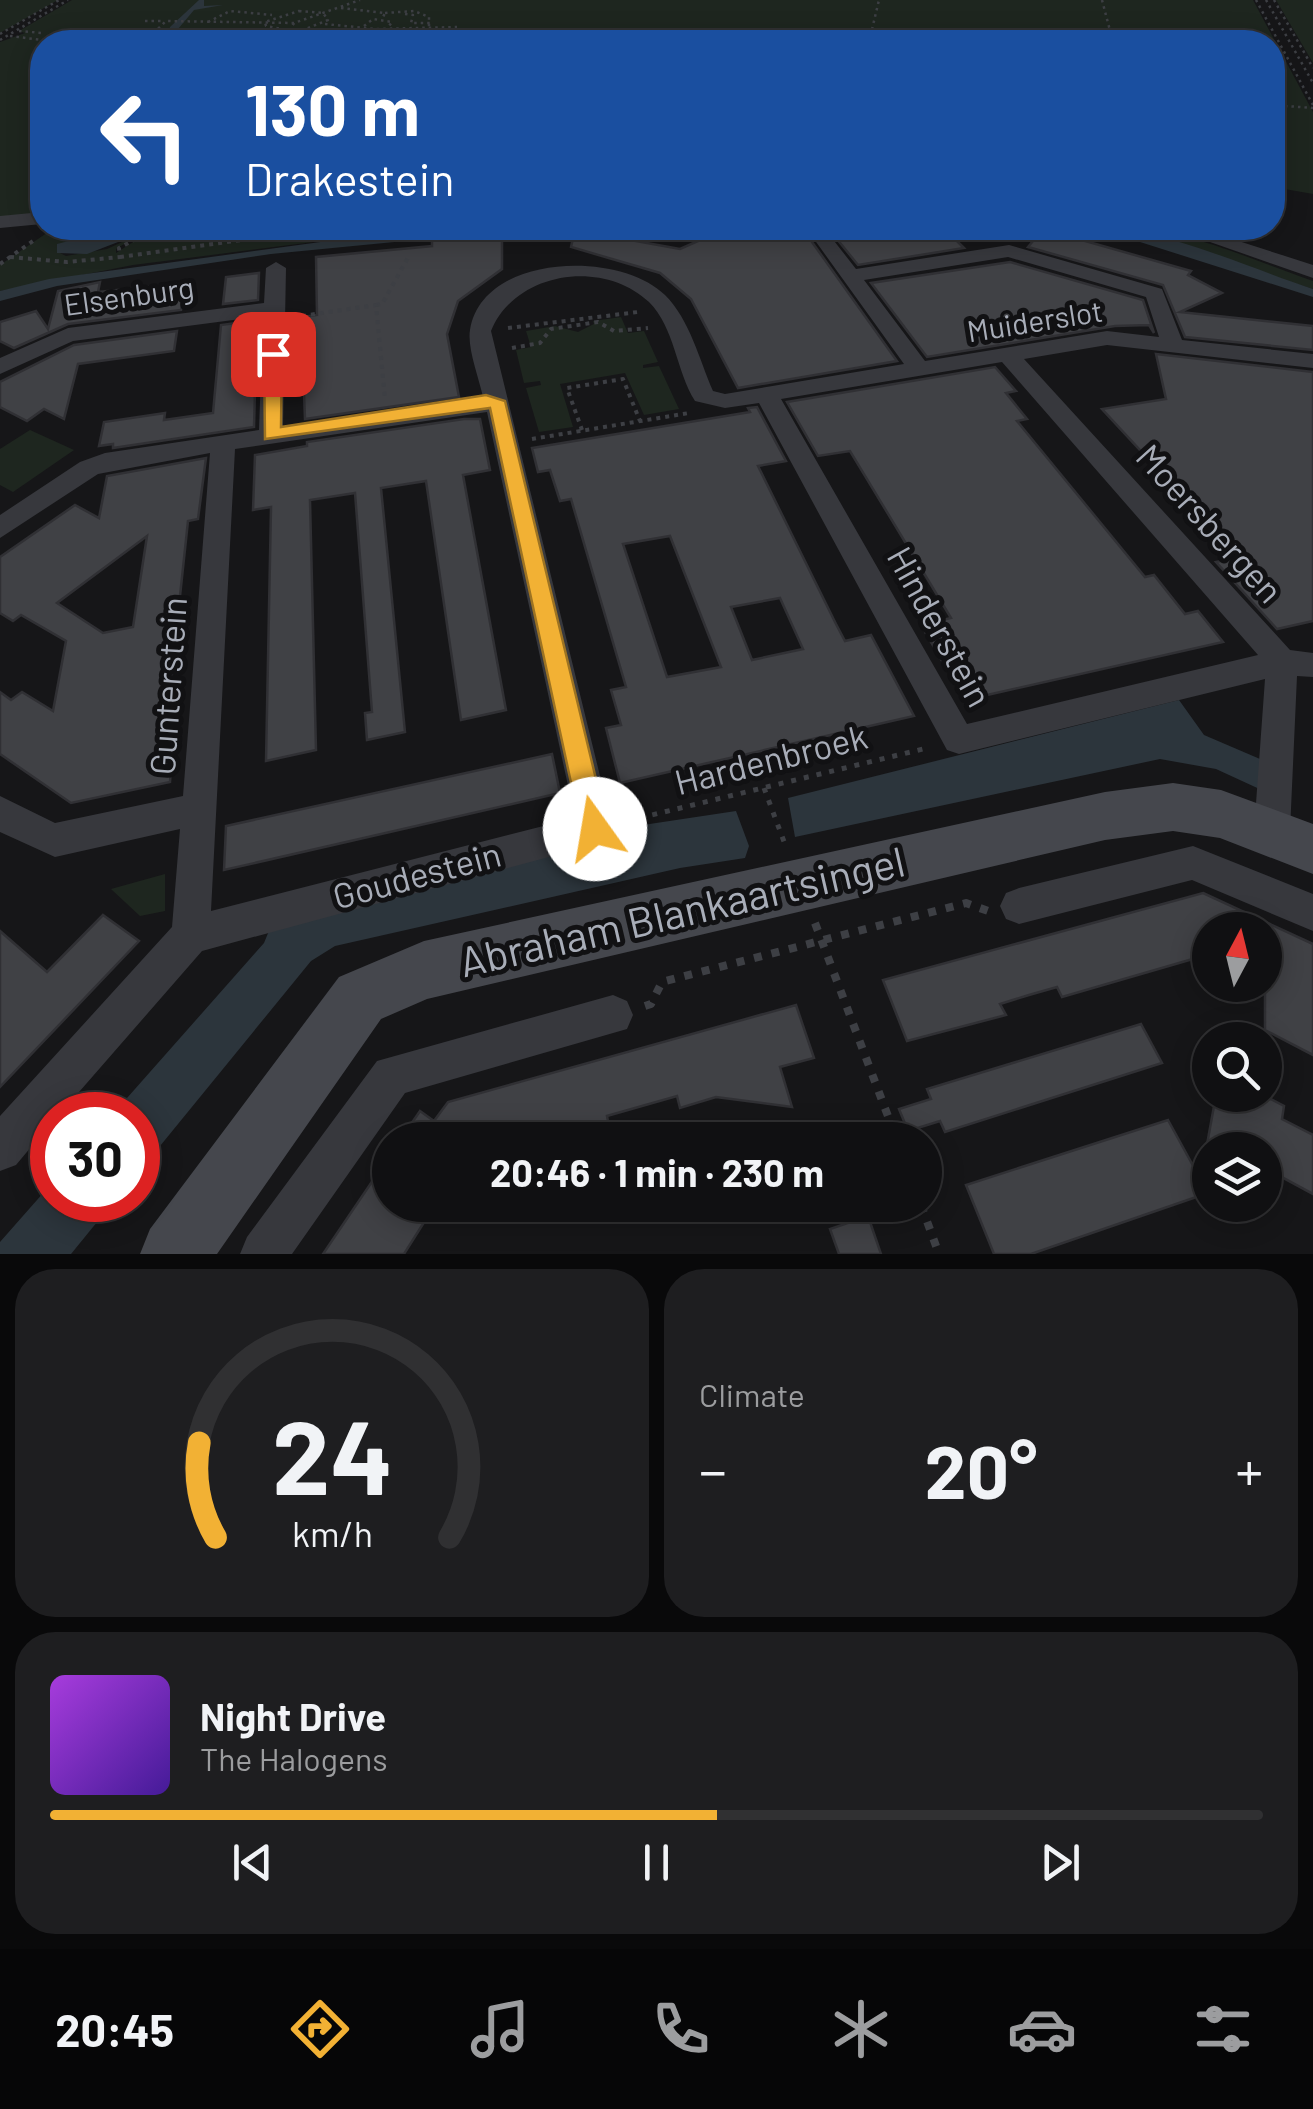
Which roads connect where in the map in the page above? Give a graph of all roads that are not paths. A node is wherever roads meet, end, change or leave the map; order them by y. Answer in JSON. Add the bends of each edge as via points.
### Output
{"nodes":[{"id":1,"x":0,"y":222,"type":"edge"},
{"id":2,"x":30,"y":226,"type":"edge"},
{"id":3,"x":825,"y":240,"type":"edge"},
{"id":4,"x":1216,"y":240,"type":"edge"},
{"id":5,"x":276,"y":268,"type":"dead end"},
{"id":6,"x":1313,"y":272,"type":"edge"},
{"id":7,"x":851,"y":276,"type":"junction"},
{"id":8,"x":274,"y":314,"type":"junction"},
{"id":9,"x":1172,"y":344,"type":"junction"},
{"id":10,"x":1008,"y":355,"type":"junction"},
{"id":11,"x":1313,"y":360,"type":"edge"},
{"id":12,"x":0,"y":367,"type":"edge"},
{"id":13,"x":920,"y":370,"type":"junction"},
{"id":14,"x":767,"y":395,"type":"junction"},
{"id":15,"x":494,"y":403,"type":"junction"},
{"id":16,"x":271,"y":434,"type":"junction"},
{"id":17,"x":223,"y":442,"type":"junction"},
{"id":18,"x":0,"y":528,"type":"edge"},
{"id":19,"x":1304,"y":666,"type":"edge"},
{"id":20,"x":198,"y":809,"type":"junction"},
{"id":21,"x":0,"y":812,"type":"edge"},
{"id":22,"x":1293,"y":840,"type":"edge"},
{"id":23,"x":1020,"y":906,"type":"road end"},
{"id":24,"x":1313,"y":913,"type":"edge"},
{"id":25,"x":191,"y":935,"type":"junction"},
{"id":26,"x":613,"y":1015,"type":"road end"},
{"id":27,"x":0,"y":1149,"type":"edge"},
{"id":28,"x":176,"y":1254,"type":"edge"},
{"id":29,"x":264,"y":1254,"type":"edge"}],
"edges":[{"from":1,"to":2,"type":"street"},
{"from":3,"to":7,"type":"street"},
{"from":4,"to":6,"type":"street"},
{"from":5,"to":8,"type":"street"},
{"from":7,"to":9,"type":"street","via":[[1009,251],[1048,259],[1155,293]]},
{"from":7,"to":13,"type":"street"},
{"from":8,"to":12,"type":"street","name":"Elsenburg","via":[[68,335]]},
{"from":8,"to":16,"type":"street"},
{"from":9,"to":10,"type":"street","name":"Muiderslot","via":[[1107,338]]},
{"from":9,"to":11,"type":"street","name":"Muiderslot"},
{"from":10,"to":13,"type":"street","name":"Muiderslot"},
{"from":10,"to":19,"type":"street","name":"Moersbergen"},
{"from":13,"to":14,"type":"street","name":"Muiderslot"},
{"from":14,"to":15,"type":"street","name":"Muiderslot","via":[[703,396],[666,315],[625,279],[589,272],[524,281],[487,307],[482,341]]},
{"from":14,"to":19,"type":"street","name":"Hinderstein","via":[[958,740]]},
{"from":15,"to":16,"type":"street"},
{"from":15,"to":25,"type":"street","name":"Goudestein","via":[[595,829]]},
{"from":16,"to":17,"type":"street"},
{"from":17,"to":18,"type":"street","via":[[102,463]]},
{"from":17,"to":20,"type":"street","name":"Gunterstein"},
{"from":19,"to":22,"type":"street"},
{"from":20,"to":21,"type":"street","via":[[55,840]]},
{"from":20,"to":25,"type":"street","name":"Gunterstein"},
{"from":22,"to":28,"type":"street","name":"Abraham Blankaartsingel","via":[[1220,814],[1173,807],[1106,816],[424,970],[360,998]]},
{"from":23,"to":24,"type":"street","via":[[1193,863]]},
{"from":25,"to":27,"type":"street"},
{"from":26,"to":29,"type":"street","via":[[392,1076]]}]}
